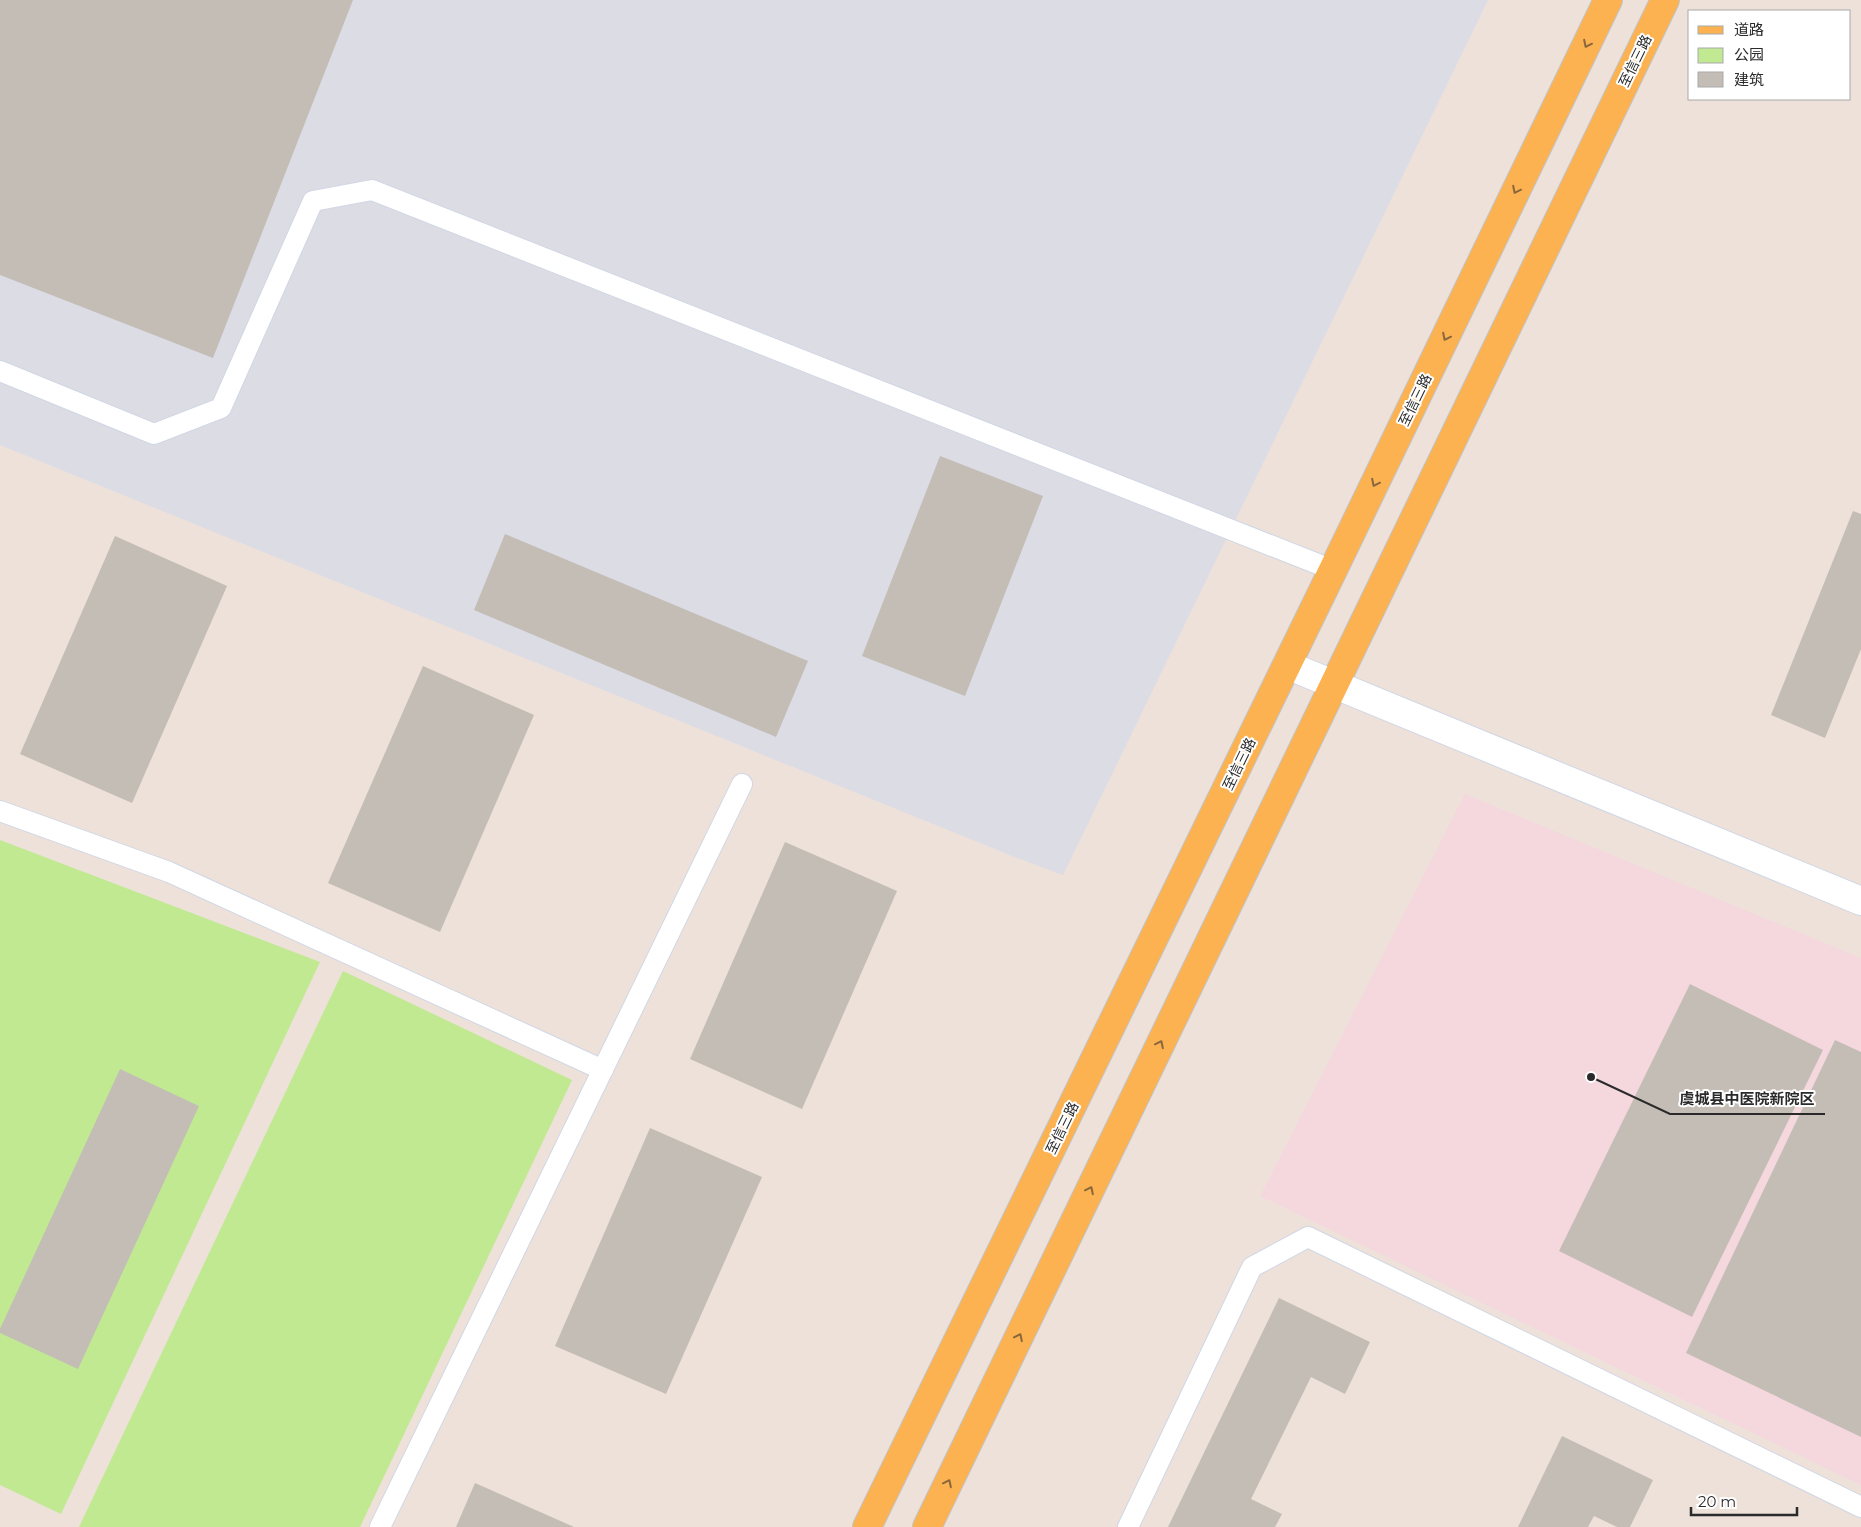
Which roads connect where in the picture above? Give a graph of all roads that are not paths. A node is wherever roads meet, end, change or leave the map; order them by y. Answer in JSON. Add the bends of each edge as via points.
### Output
{"nodes":[{"id":1,"x":1608,"y":0,"type":"edge"},
{"id":2,"x":1665,"y":0,"type":"edge"},
{"id":3,"x":0,"y":371,"type":"edge"},
{"id":4,"x":1334,"y":570,"type":"junction"},
{"id":5,"x":1287,"y":665,"type":"junction"},
{"id":6,"x":1334,"y":684,"type":"junction"},
{"id":7,"x":742,"y":784,"type":"dead end"},
{"id":8,"x":0,"y":811,"type":"edge"},
{"id":9,"x":1861,"y":901,"type":"edge"},
{"id":10,"x":603,"y":1070,"type":"junction"},
{"id":11,"x":1861,"y":1507,"type":"edge"},
{"id":12,"x":380,"y":1527,"type":"edge"},
{"id":13,"x":868,"y":1527,"type":"edge"},
{"id":14,"x":927,"y":1527,"type":"edge"},
{"id":15,"x":1128,"y":1527,"type":"edge"}],
"edges":[{"from":1,"to":4,"type":"main road","name":"至信三路","one_way":true},
{"from":2,"to":6,"type":"main road","name":"至信三路"},
{"from":3,"to":4,"type":"lane","via":[[154,434],[221,408],[313,201],[372,190]]},
{"from":4,"to":5,"type":"main road","name":"至信三路"},
{"from":5,"to":6,"type":"street"},
{"from":5,"to":13,"type":"main road","name":"至信三路"},
{"from":6,"to":9,"type":"street"},
{"from":14,"to":6,"type":"main road","name":"至信三路","one_way":true},
{"from":7,"to":10,"type":"lane"},
{"from":8,"to":10,"type":"lane","via":[[169,872]]},
{"from":10,"to":12,"type":"lane"},
{"from":11,"to":15,"type":"lane","via":[[1308,1237],[1252,1267]]}]}
